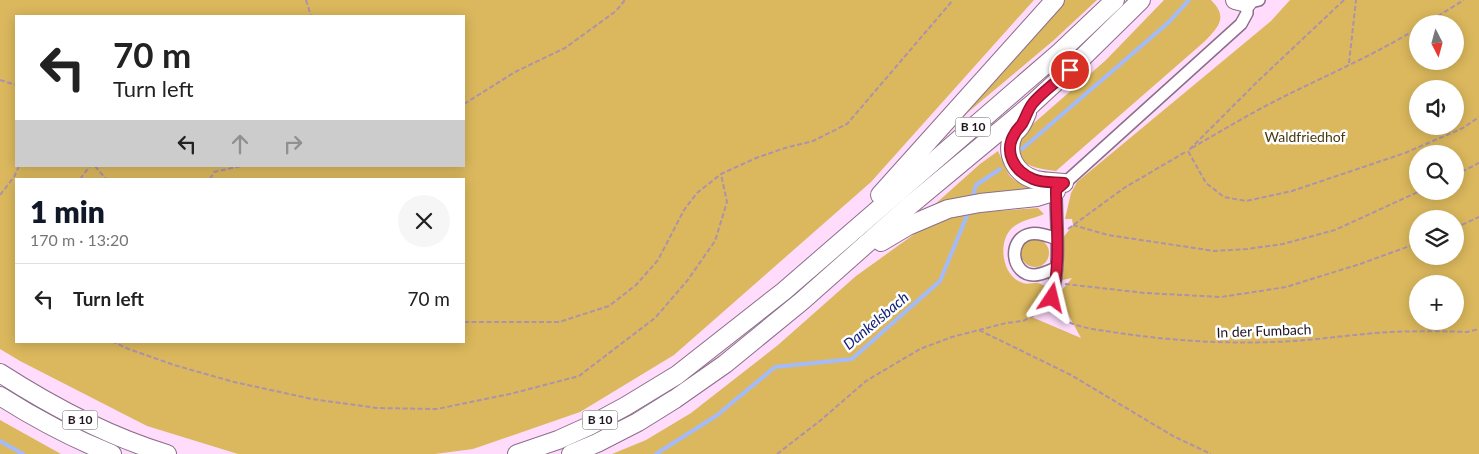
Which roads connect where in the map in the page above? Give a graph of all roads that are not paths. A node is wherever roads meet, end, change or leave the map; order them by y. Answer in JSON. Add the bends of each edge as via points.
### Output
{"nodes":[{"id":1,"x":1055,"y":0,"type":"edge"},
{"id":2,"x":1115,"y":0,"type":"edge"},
{"id":3,"x":1141,"y":0,"type":"edge"},
{"id":4,"x":1247,"y":1,"type":"edge"},
{"id":5,"x":1032,"y":104,"type":"junction"},
{"id":6,"x":1060,"y":187,"type":"junction"},
{"id":7,"x":1057,"y":239,"type":"junction"},
{"id":8,"x":828,"y":252,"type":"junction"},
{"id":9,"x":840,"y":268,"type":"junction"},
{"id":10,"x":1056,"y":268,"type":"junction"},
{"id":11,"x":1052,"y":298,"type":"road end"},
{"id":12,"x":0,"y":373,"type":"edge"},
{"id":13,"x":0,"y":396,"type":"edge"},
{"id":14,"x":112,"y":454,"type":"edge"},
{"id":15,"x":168,"y":454,"type":"edge"},
{"id":16,"x":517,"y":454,"type":"edge"},
{"id":17,"x":571,"y":454,"type":"edge"}],
"edges":[{"from":1,"to":8,"type":"highway"},
{"from":2,"to":8,"type":"highway","number":"B 10","via":[[1060,52]]},
{"from":3,"to":5,"type":"highway","number":"B 10"},
{"from":4,"to":6,"type":"street","via":[[1241,24]]},
{"from":5,"to":6,"type":"highway","via":[[1011,144],[1013,164],[1034,180]]},
{"from":5,"to":9,"type":"highway","number":"B 10"},
{"from":6,"to":7,"type":"street"},
{"from":6,"to":9,"type":"highway","via":[[1037,197],[963,205],[933,214]]},
{"from":7,"to":10,"type":"street"},
{"from":7,"to":10,"type":"street","via":[[1035,234],[1025,236],[1016,246],[1014,256],[1018,266],[1033,276]]},
{"from":8,"to":16,"type":"highway","number":"B 10","via":[[677,375],[589,426]]},
{"from":9,"to":17,"type":"highway","number":"B 10","via":[[725,364],[638,422]]},
{"from":10,"to":11,"type":"street"},
{"from":12,"to":15,"type":"highway","number":"B 10","via":[[80,420],[137,445]]},
{"from":13,"to":14,"type":"highway","number":"B 10","via":[[72,438]]}]}
